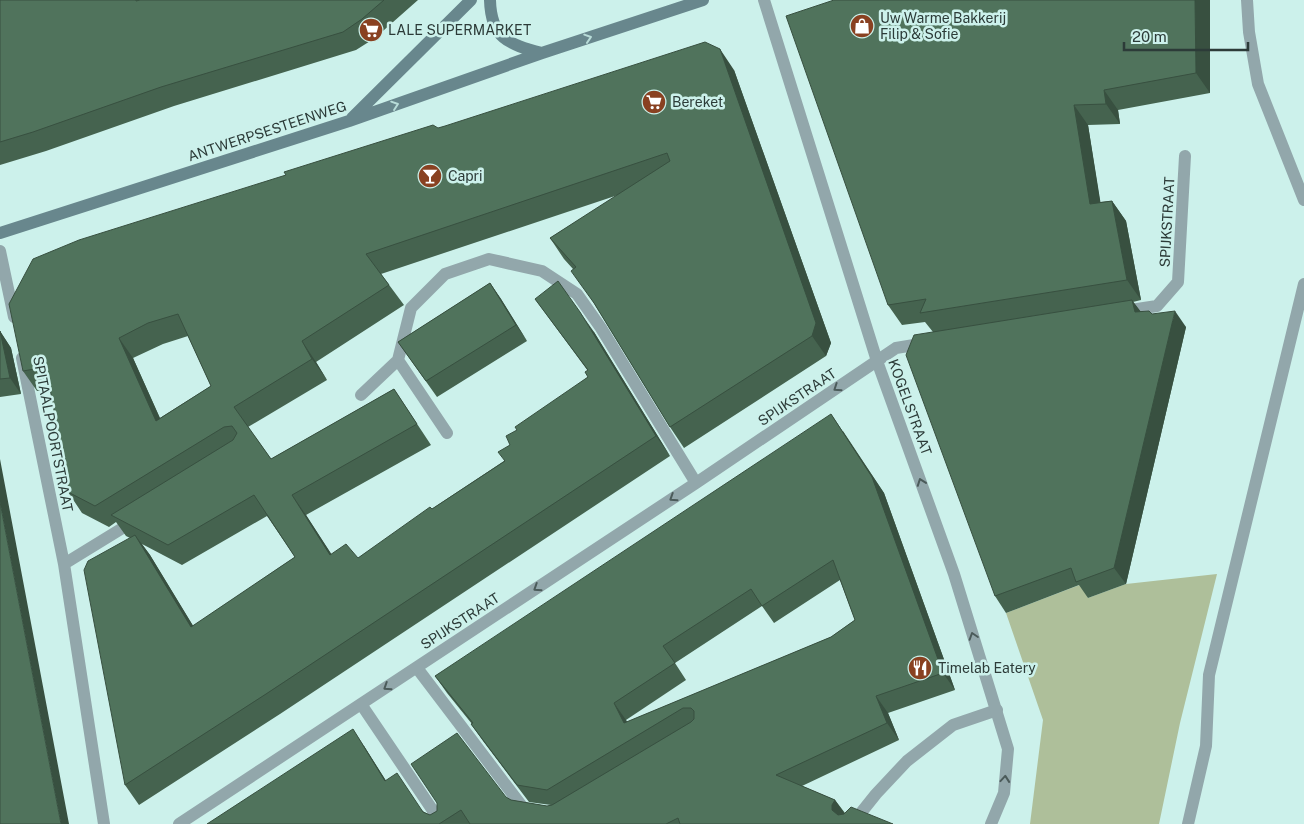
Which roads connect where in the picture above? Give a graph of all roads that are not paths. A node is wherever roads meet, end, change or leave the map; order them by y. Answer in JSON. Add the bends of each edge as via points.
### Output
{"nodes":[{"id":1,"x":471,"y":0,"type":"edge"},
{"id":2,"x":490,"y":0,"type":"edge"},
{"id":3,"x":703,"y":0,"type":"edge"},
{"id":4,"x":764,"y":0,"type":"edge"},
{"id":5,"x":1247,"y":0,"type":"edge"},
{"id":6,"x":542,"y":53,"type":"junction"},
{"id":7,"x":349,"y":121,"type":"junction"},
{"id":8,"x":1185,"y":156,"type":"dead end"},
{"id":9,"x":1304,"y":200,"type":"edge"},
{"id":10,"x":0,"y":233,"type":"edge"},
{"id":11,"x":0,"y":251,"type":"edge"},
{"id":12,"x":1304,"y":284,"type":"edge"},
{"id":13,"x":1109,"y":314,"type":"edge"},
{"id":14,"x":16,"y":326,"type":"edge"},
{"id":15,"x":935,"y":341,"type":"edge"},
{"id":16,"x":20,"y":346,"type":"edge"},
{"id":17,"x":398,"y":360,"type":"junction"},
{"id":18,"x":877,"y":361,"type":"junction"},
{"id":19,"x":361,"y":395,"type":"dead end"},
{"id":20,"x":447,"y":433,"type":"dead end"},
{"id":21,"x":696,"y":483,"type":"junction"},
{"id":22,"x":140,"y":517,"type":"edge"},
{"id":23,"x":64,"y":564,"type":"junction"},
{"id":24,"x":417,"y":668,"type":"junction"},
{"id":25,"x":361,"y":704,"type":"junction"},
{"id":26,"x":996,"y":710,"type":"junction"},
{"id":27,"x":542,"y":812,"type":"edge"},
{"id":28,"x":104,"y":824,"type":"edge"},
{"id":29,"x":179,"y":824,"type":"edge"},
{"id":30,"x":442,"y":824,"type":"edge"},
{"id":31,"x":852,"y":824,"type":"edge"},
{"id":32,"x":991,"y":824,"type":"edge"},
{"id":33,"x":1188,"y":824,"type":"edge"}],
"edges":[{"from":1,"to":7,"type":"main road"},
{"from":2,"to":6,"type":"main road","via":[[494,26],[505,38],[520,47]]},
{"from":6,"to":3,"type":"main road","name":"ANTWERPSESTEENWEG","one_way":true},
{"from":4,"to":18,"type":"street","name":"KOGELSTRAAT"},
{"from":5,"to":9,"type":"street","via":[[1258,84]]},
{"from":7,"to":6,"type":"main road","name":"ANTWERPSESTEENWEG","one_way":true},
{"from":7,"to":10,"type":"main road","name":"ANTWERPSESTEENWEG"},
{"from":8,"to":13,"type":"street","name":"SPIJKSTRAAT","via":[[1178,282],[1157,306]]},
{"from":11,"to":14,"type":"street"},
{"from":12,"to":33,"type":"street","via":[[1209,675],[1206,746]]},
{"from":15,"to":18,"type":"street","name":"SPIJKSTRAAT","via":[[896,348]]},
{"from":16,"to":23,"type":"street","name":"SPITAALPOORTSTRAAT"},
{"from":17,"to":19,"type":"street"},
{"from":17,"to":20,"type":"street"},
{"from":17,"to":21,"type":"street","via":[[410,308],[444,274],[489,259],[542,271],[576,294],[601,328]]},
{"from":18,"to":21,"type":"street","name":"SPIJKSTRAAT","one_way":true},
{"from":26,"to":18,"type":"street","name":"KOGELSTRAAT","one_way":true,"via":[[954,574]]},
{"from":21,"to":24,"type":"street","name":"SPIJKSTRAAT","one_way":true},
{"from":22,"to":23,"type":"street"},
{"from":23,"to":28,"type":"street","name":"SPITAALPOORTSTRAAT"},
{"from":24,"to":25,"type":"street","name":"SPIJKSTRAAT","one_way":true},
{"from":24,"to":27,"type":"street","via":[[524,809]]},
{"from":25,"to":29,"type":"street","name":"SPIJKSTRAAT"},
{"from":25,"to":30,"type":"street"},
{"from":26,"to":31,"type":"street","via":[[953,725],[907,761]]},
{"from":32,"to":26,"type":"street","name":"KOGELSTRAAT","one_way":true,"via":[[1004,793],[1008,749]]}]}
